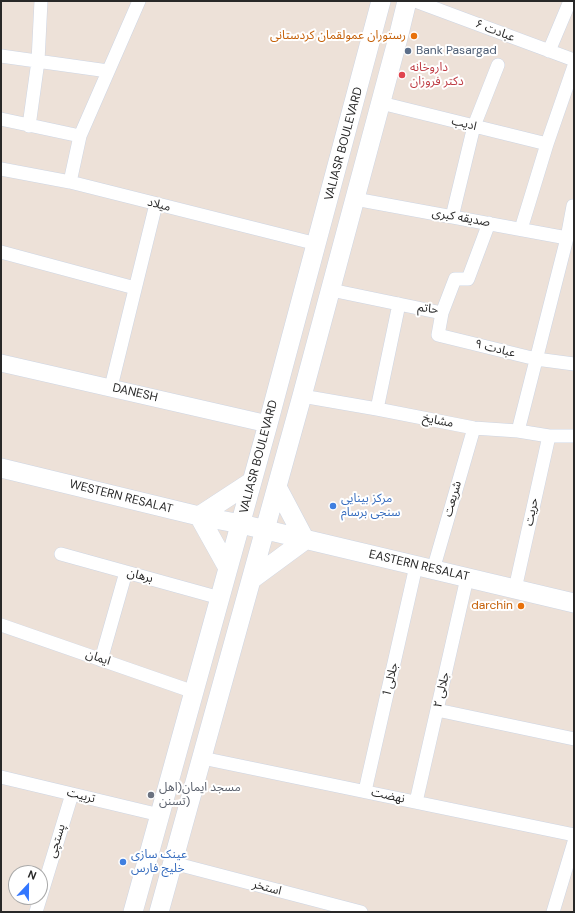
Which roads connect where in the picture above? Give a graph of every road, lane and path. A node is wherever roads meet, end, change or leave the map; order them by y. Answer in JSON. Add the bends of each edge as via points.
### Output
{"nodes":[{"id":1,"x":41,"y":1,"type":"edge"},
{"id":2,"x":139,"y":1,"type":"edge"},
{"id":3,"x":382,"y":1,"type":"edge"},
{"id":4,"x":407,"y":1,"type":"edge"},
{"id":5,"x":415,"y":1,"type":"edge"},
{"id":6,"x":570,"y":1,"type":"edge"},
{"id":7,"x":549,"y":51,"type":"junction"},
{"id":8,"x":1,"y":56,"type":"edge"},
{"id":9,"x":574,"y":60,"type":"edge"},
{"id":10,"x":38,"y":61,"type":"junction"},
{"id":11,"x":498,"y":65,"type":"dead end"},
{"id":12,"x":574,"y":66,"type":"edge"},
{"id":13,"x":108,"y":71,"type":"junction"},
{"id":14,"x":381,"y":103,"type":"junction"},
{"id":15,"x":1,"y":119,"type":"edge"},
{"id":16,"x":29,"y":126,"type":"junction"},
{"id":17,"x":474,"y":126,"type":"junction"},
{"id":18,"x":80,"y":136,"type":"junction"},
{"id":19,"x":547,"y":144,"type":"junction"},
{"id":20,"x":1,"y":169,"type":"edge"},
{"id":21,"x":70,"y":182,"type":"junction"},
{"id":22,"x":355,"y":199,"type":"junction"},
{"id":23,"x":156,"y":204,"type":"junction"},
{"id":24,"x":574,"y":206,"type":"edge"},
{"id":25,"x":452,"y":217,"type":"junction"},
{"id":26,"x":489,"y":223,"type":"junction"},
{"id":27,"x":521,"y":229,"type":"junction"},
{"id":28,"x":567,"y":238,"type":"junction"},
{"id":29,"x":317,"y":244,"type":"junction"},
{"id":30,"x":1,"y":252,"type":"edge"},
{"id":31,"x":135,"y":288,"type":"junction"},
{"id":32,"x":330,"y":290,"type":"junction"},
{"id":33,"x":399,"y":304,"type":"junction"},
{"id":34,"x":442,"y":313,"type":"junction"},
{"id":35,"x":536,"y":359,"type":"junction"},
{"id":36,"x":1,"y":363,"type":"edge"},
{"id":37,"x":574,"y":364,"type":"edge"},
{"id":38,"x":111,"y":387,"type":"junction"},
{"id":39,"x":302,"y":396,"type":"junction"},
{"id":40,"x":377,"y":409,"type":"junction"},
{"id":41,"x":268,"y":424,"type":"junction"},
{"id":42,"x":474,"y":428,"type":"junction"},
{"id":43,"x":518,"y":431,"type":"junction"},
{"id":44,"x":549,"y":436,"type":"junction"},
{"id":45,"x":574,"y":436,"type":"edge"},
{"id":46,"x":1,"y":468,"type":"edge"},
{"id":47,"x":252,"y":482,"type":"junction"},
{"id":48,"x":277,"y":487,"type":"junction"},
{"id":49,"x":198,"y":516,"type":"junction"},
{"id":50,"x":241,"y":524,"type":"junction"},
{"id":51,"x":265,"y":530,"type":"junction"},
{"id":52,"x":305,"y":540,"type":"junction"},
{"id":53,"x":61,"y":554,"type":"dead end"},
{"id":54,"x":228,"y":568,"type":"junction"},
{"id":55,"x":425,"y":568,"type":"junction"},
{"id":56,"x":126,"y":572,"type":"junction"},
{"id":57,"x":467,"y":578,"type":"junction"},
{"id":58,"x":252,"y":579,"type":"junction"},
{"id":59,"x":515,"y":589,"type":"junction"},
{"id":60,"x":220,"y":598,"type":"junction"},
{"id":61,"x":574,"y":602,"type":"edge"},
{"id":62,"x":1,"y":625,"type":"edge"},
{"id":63,"x":101,"y":660,"type":"junction"},
{"id":64,"x":194,"y":692,"type":"junction"},
{"id":65,"x":437,"y":710,"type":"junction"},
{"id":66,"x":574,"y":739,"type":"edge"},
{"id":67,"x":202,"y":758,"type":"junction"},
{"id":68,"x":1,"y":777,"type":"edge"},
{"id":69,"x":365,"y":791,"type":"junction"},
{"id":70,"x":72,"y":794,"type":"junction"},
{"id":71,"x":416,"y":802,"type":"junction"},
{"id":72,"x":160,"y":815,"type":"junction"},
{"id":73,"x":574,"y":835,"type":"edge"},
{"id":74,"x":574,"y":842,"type":"edge"},
{"id":75,"x":173,"y":863,"type":"junction"},
{"id":76,"x":333,"y":908,"type":"edge"},
{"id":77,"x":36,"y":912,"type":"edge"},
{"id":78,"x":133,"y":912,"type":"edge"},
{"id":79,"x":159,"y":912,"type":"edge"},
{"id":80,"x":361,"y":912,"type":"edge"},
{"id":81,"x":553,"y":912,"type":"edge"}],
"edges":[{"from":1,"to":10,"type":"street"},
{"from":2,"to":13,"type":"street"},
{"from":3,"to":29,"type":"main road","name":"VALIASR BOULEVARD"},
{"from":4,"to":14,"type":"main road","name":"VALIASR BOULEVARD"},
{"from":5,"to":7,"type":"street","name":"عبادت ۶"},
{"from":6,"to":7,"type":"street"},
{"from":7,"to":9,"type":"street","name":"عبادت ۶"},
{"from":8,"to":10,"type":"street"},
{"from":10,"to":13,"type":"street"},
{"from":10,"to":16,"type":"street"},
{"from":11,"to":17,"type":"street"},
{"from":12,"to":19,"type":"street"},
{"from":13,"to":18,"type":"street"},
{"from":14,"to":17,"type":"street","name":"ادیب"},
{"from":14,"to":22,"type":"main road","name":"VALIASR BOULEVARD"},
{"from":15,"to":16,"type":"street"},
{"from":16,"to":18,"type":"street"},
{"from":17,"to":19,"type":"street","name":"ادیب"},
{"from":17,"to":25,"type":"street"},
{"from":18,"to":21,"type":"street"},
{"from":19,"to":27,"type":"street"},
{"from":20,"to":21,"type":"street","name":"میلاد"},
{"from":21,"to":23,"type":"street","name":"میلاد"},
{"from":22,"to":25,"type":"street","name":"صدیقه کبری"},
{"from":22,"to":32,"type":"main road","name":"VALIASR BOULEVARD"},
{"from":23,"to":29,"type":"street","name":"میلاد"},
{"from":23,"to":31,"type":"street"},
{"from":24,"to":28,"type":"street"},
{"from":25,"to":26,"type":"street","name":"صدیقه کبری"},
{"from":26,"to":27,"type":"street","name":"صدیقه کبری"},
{"from":26,"to":34,"type":"street","name":"حاتم","via":[[468,279],[455,279]]},
{"from":27,"to":28,"type":"street","name":"صدیقه کبری"},
{"from":28,"to":35,"type":"street"},
{"from":29,"to":41,"type":"main road","name":"VALIASR BOULEVARD"},
{"from":30,"to":31,"type":"street"},
{"from":31,"to":38,"type":"street"},
{"from":32,"to":33,"type":"street","name":"حاتم"},
{"from":32,"to":39,"type":"main road","name":"VALIASR BOULEVARD"},
{"from":33,"to":34,"type":"street","name":"حاتم"},
{"from":33,"to":40,"type":"street"},
{"from":34,"to":35,"type":"street","name":"عبادت ۹","via":[[438,335]]},
{"from":35,"to":37,"type":"street","name":"عبادت ۹"},
{"from":35,"to":43,"type":"street"},
{"from":36,"to":38,"type":"street","name":"DANESH"},
{"from":38,"to":41,"type":"street","name":"DANESH"},
{"from":39,"to":40,"type":"street","name":"مشایخ"},
{"from":39,"to":48,"type":"main road","name":"VALIASR BOULEVARD"},
{"from":40,"to":42,"type":"street","name":"مشایخ"},
{"from":41,"to":47,"type":"main road","name":"VALIASR BOULEVARD"},
{"from":42,"to":43,"type":"street","name":"مشایخ"},
{"from":42,"to":55,"type":"street","name":"شریعت"},
{"from":43,"to":44,"type":"street","name":"مشایخ"},
{"from":44,"to":45,"type":"street","name":"مشایخ"},
{"from":44,"to":59,"type":"street","name":"حریت"},
{"from":46,"to":49,"type":"main road","name":"WESTERN RESALAT"},
{"from":47,"to":49,"type":"main road"},
{"from":47,"to":50,"type":"main road","name":"VALIASR BOULEVARD"},
{"from":48,"to":51,"type":"main road","name":"VALIASR BOULEVARD"},
{"from":48,"to":52,"type":"main road"},
{"from":49,"to":50,"type":"main road","name":"WESTERN RESALAT"},
{"from":49,"to":54,"type":"main road"},
{"from":50,"to":51,"type":"main road","name":"WESTERN RESALAT"},
{"from":50,"to":54,"type":"main road","name":"VALIASR BOULEVARD"},
{"from":51,"to":52,"type":"main road","name":"EASTERN RESALAT"},
{"from":51,"to":58,"type":"main road","name":"VALIASR BOULEVARD"},
{"from":52,"to":55,"type":"main road","name":"EASTERN RESALAT"},
{"from":52,"to":58,"type":"main road"},
{"from":53,"to":56,"type":"street","name":"برهان"},
{"from":54,"to":60,"type":"main road","name":"VALIASR BOULEVARD"},
{"from":55,"to":57,"type":"main road","name":"EASTERN RESALAT"},
{"from":55,"to":69,"type":"street","name":"جلالی 1"},
{"from":56,"to":60,"type":"street","name":"برهان"},
{"from":56,"to":63,"type":"street"},
{"from":57,"to":59,"type":"main road","name":"EASTERN RESALAT"},
{"from":57,"to":65,"type":"street","name":"جلالی ۲"},
{"from":58,"to":67,"type":"main road","name":"VALIASR BOULEVARD"},
{"from":59,"to":61,"type":"main road","name":"EASTERN RESALAT"},
{"from":60,"to":64,"type":"main road","name":"VALIASR BOULEVARD"},
{"from":62,"to":63,"type":"street","name":"ایمان"},
{"from":63,"to":64,"type":"street","name":"ایمان"},
{"from":64,"to":72,"type":"main road","name":"VALIASR BOULEVARD"},
{"from":65,"to":66,"type":"street"},
{"from":65,"to":71,"type":"street","name":"جلالی ۲"},
{"from":67,"to":69,"type":"street","name":"نهضت"},
{"from":67,"to":75,"type":"main road","name":"VALIASR BOULEVARD"},
{"from":68,"to":70,"type":"street","name":"تربیت"},
{"from":69,"to":71,"type":"street","name":"نهضت"},
{"from":70,"to":72,"type":"street","name":"تربیت"},
{"from":70,"to":77,"type":"street","name":"پستچی"},
{"from":71,"to":73,"type":"street","name":"نهضت"},
{"from":72,"to":78,"type":"main road","name":"VALIASR BOULEVARD"},
{"from":74,"to":81,"type":"street"},
{"from":75,"to":76,"type":"street","name":"استخر"},
{"from":75,"to":79,"type":"main road","name":"VALIASR BOULEVARD"},
{"from":76,"to":80,"type":"street","name":"استخر"}]}
